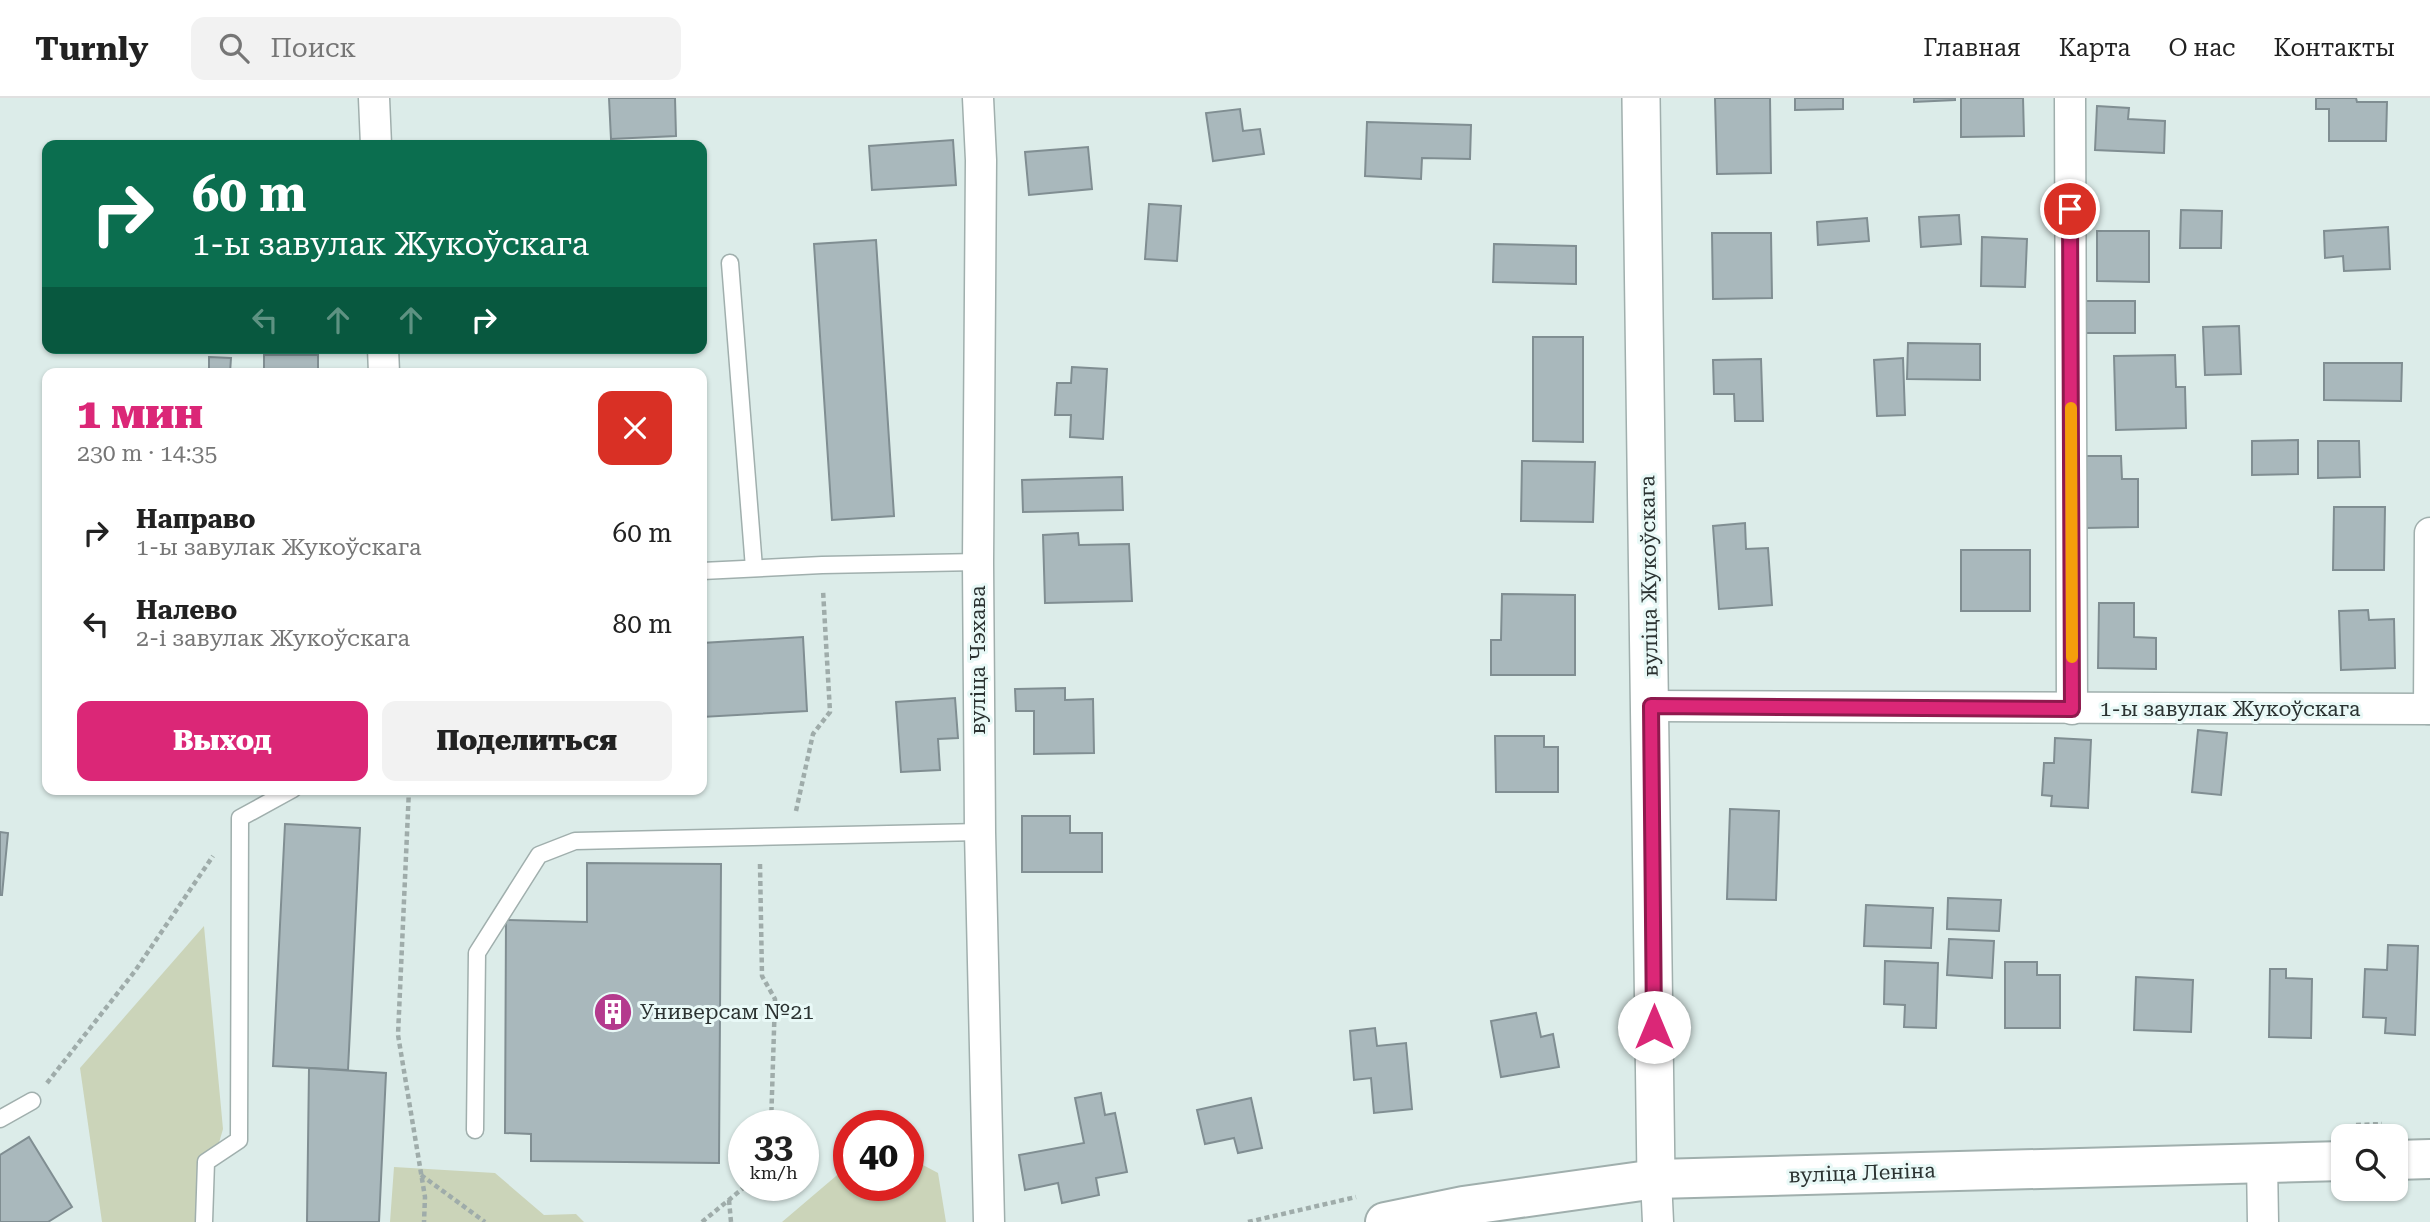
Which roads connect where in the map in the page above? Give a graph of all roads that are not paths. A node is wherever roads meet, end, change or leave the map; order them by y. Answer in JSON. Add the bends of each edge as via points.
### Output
{"nodes":[{"id":1,"x":374,"y":98,"type":"edge"},
{"id":2,"x":978,"y":98,"type":"edge"},
{"id":3,"x":1641,"y":98,"type":"edge"},
{"id":4,"x":2070,"y":98,"type":"edge"},
{"id":5,"x":376,"y":140,"type":"edge"},
{"id":6,"x":730,"y":263,"type":"dead end"},
{"id":7,"x":2430,"y":533,"type":"edge"},
{"id":8,"x":978,"y":562,"type":"junction"},
{"id":9,"x":754,"y":568,"type":"junction"},
{"id":10,"x":707,"y":571,"type":"edge"},
{"id":11,"x":1651,"y":706,"type":"junction"},
{"id":12,"x":2072,"y":709,"type":"junction"},
{"id":13,"x":2429,"y":709,"type":"edge"},
{"id":14,"x":282,"y":795,"type":"edge"},
{"id":15,"x":980,"y":832,"type":"junction"},
{"id":16,"x":32,"y":1101,"type":"road end"},
{"id":17,"x":0,"y":1119,"type":"edge"},
{"id":18,"x":475,"y":1129,"type":"dead end"},
{"id":19,"x":2408,"y":1160,"type":"edge"},
{"id":20,"x":2430,"y":1160,"type":"edge"},
{"id":21,"x":2331,"y":1161,"type":"edge"},
{"id":22,"x":2262,"y":1162,"type":"junction"},
{"id":23,"x":1656,"y":1179,"type":"junction"},
{"id":24,"x":204,"y":1222,"type":"edge"},
{"id":25,"x":989,"y":1222,"type":"edge"},
{"id":26,"x":1385,"y":1222,"type":"edge"},
{"id":27,"x":1658,"y":1222,"type":"edge"},
{"id":28,"x":2263,"y":1222,"type":"edge"}],
"edges":[{"from":1,"to":5,"type":"street"},
{"from":2,"to":8,"type":"street","name":"вуліца Чэхава"},
{"from":3,"to":11,"type":"street","name":"вуліца Жукоўскага"},
{"from":4,"to":12,"type":"street"},
{"from":6,"to":9,"type":"lane"},
{"from":7,"to":13,"type":"street"},
{"from":8,"to":9,"type":"lane"},
{"from":8,"to":15,"type":"street","name":"вуліца Чэхава"},
{"from":9,"to":10,"type":"lane"},
{"from":11,"to":12,"type":"street","name":"1-ы завулак Жукоўскага"},
{"from":11,"to":23,"type":"street","name":"вуліца Жукоўскага"},
{"from":12,"to":13,"type":"street","name":"1-ы завулак Жукоўскага"},
{"from":14,"to":24,"type":"lane","via":[[240,818],[239,1140],[206,1162]]},
{"from":15,"to":18,"type":"lane","via":[[575,841],[539,855],[477,953]]},
{"from":15,"to":25,"type":"street","name":"вуліца Чэхава"},
{"from":16,"to":17,"type":"lane"},
{"from":19,"to":20,"type":"main road"},
{"from":21,"to":22,"type":"main road","name":"вуліца Леніна"},
{"from":22,"to":23,"type":"main road","name":"вуліца Леніна"},
{"from":22,"to":28,"type":"street"},
{"from":23,"to":26,"type":"main road","name":"вуліца Леніна","via":[[1463,1206]]},
{"from":23,"to":27,"type":"street","name":"вуліца Жукоўскага"}]}
